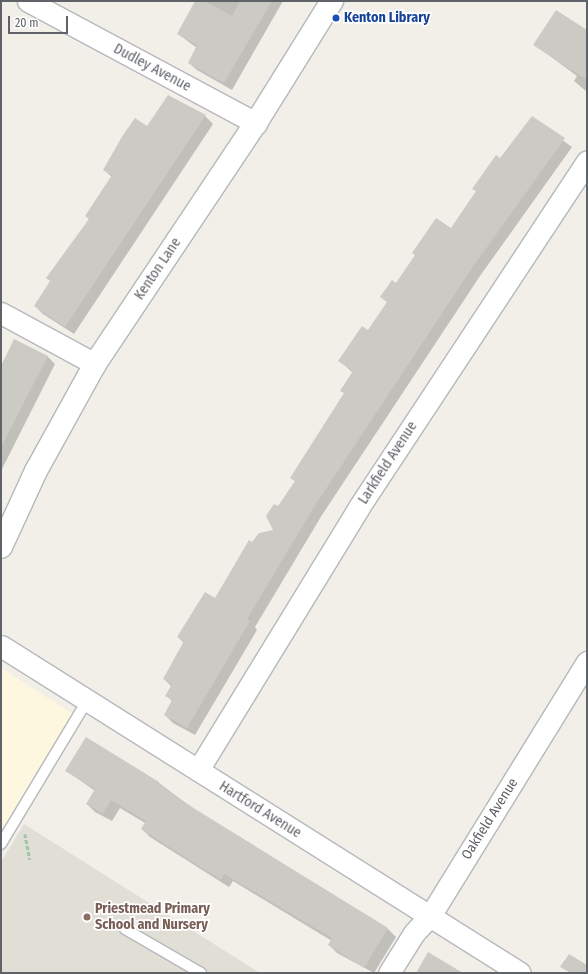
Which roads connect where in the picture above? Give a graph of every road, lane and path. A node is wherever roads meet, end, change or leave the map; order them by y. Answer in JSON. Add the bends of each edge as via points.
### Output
{"nodes":[{"id":1,"x":28,"y":1,"type":"edge"},
{"id":2,"x":332,"y":1,"type":"edge"},
{"id":3,"x":256,"y":123,"type":"junction"},
{"id":4,"x":587,"y":161,"type":"edge"},
{"id":5,"x":1,"y":313,"type":"edge"},
{"id":6,"x":95,"y":364,"type":"junction"},
{"id":7,"x":1,"y":546,"type":"edge"},
{"id":8,"x":1,"y":646,"type":"edge"},
{"id":9,"x":587,"y":662,"type":"edge"},
{"id":10,"x":88,"y":699,"type":"junction"},
{"id":11,"x":198,"y":770,"type":"junction"},
{"id":12,"x":1,"y":844,"type":"edge"},
{"id":13,"x":430,"y":916,"type":"junction"},
{"id":14,"x":125,"y":929,"type":"dead end"},
{"id":15,"x":202,"y":973,"type":"edge"},
{"id":16,"x":389,"y":973,"type":"edge"},
{"id":17,"x":520,"y":973,"type":"edge"}],
"edges":[{"from":1,"to":3,"type":"street","name":"Dudley Avenue"},
{"from":2,"to":3,"type":"street","name":"Kenton Lane"},
{"from":3,"to":6,"type":"street","name":"Kenton Lane"},
{"from":4,"to":11,"type":"street","name":"Larkfield Avenue","via":[[359,507]]},
{"from":5,"to":6,"type":"street"},
{"from":6,"to":7,"type":"street","name":"Kenton Lane","via":[[36,471]]},
{"from":8,"to":10,"type":"street","name":"Hartford Avenue"},
{"from":9,"to":13,"type":"street","name":"Oakfield Avenue"},
{"from":10,"to":11,"type":"street","name":"Hartford Avenue"},
{"from":10,"to":12,"type":"lane"},
{"from":11,"to":13,"type":"street","name":"Hartford Avenue"},
{"from":13,"to":16,"type":"street","name":"Oakfield Avenue","via":[[414,933]]},
{"from":13,"to":17,"type":"street","name":"Hartford Avenue"},
{"from":14,"to":15,"type":"lane"}]}
